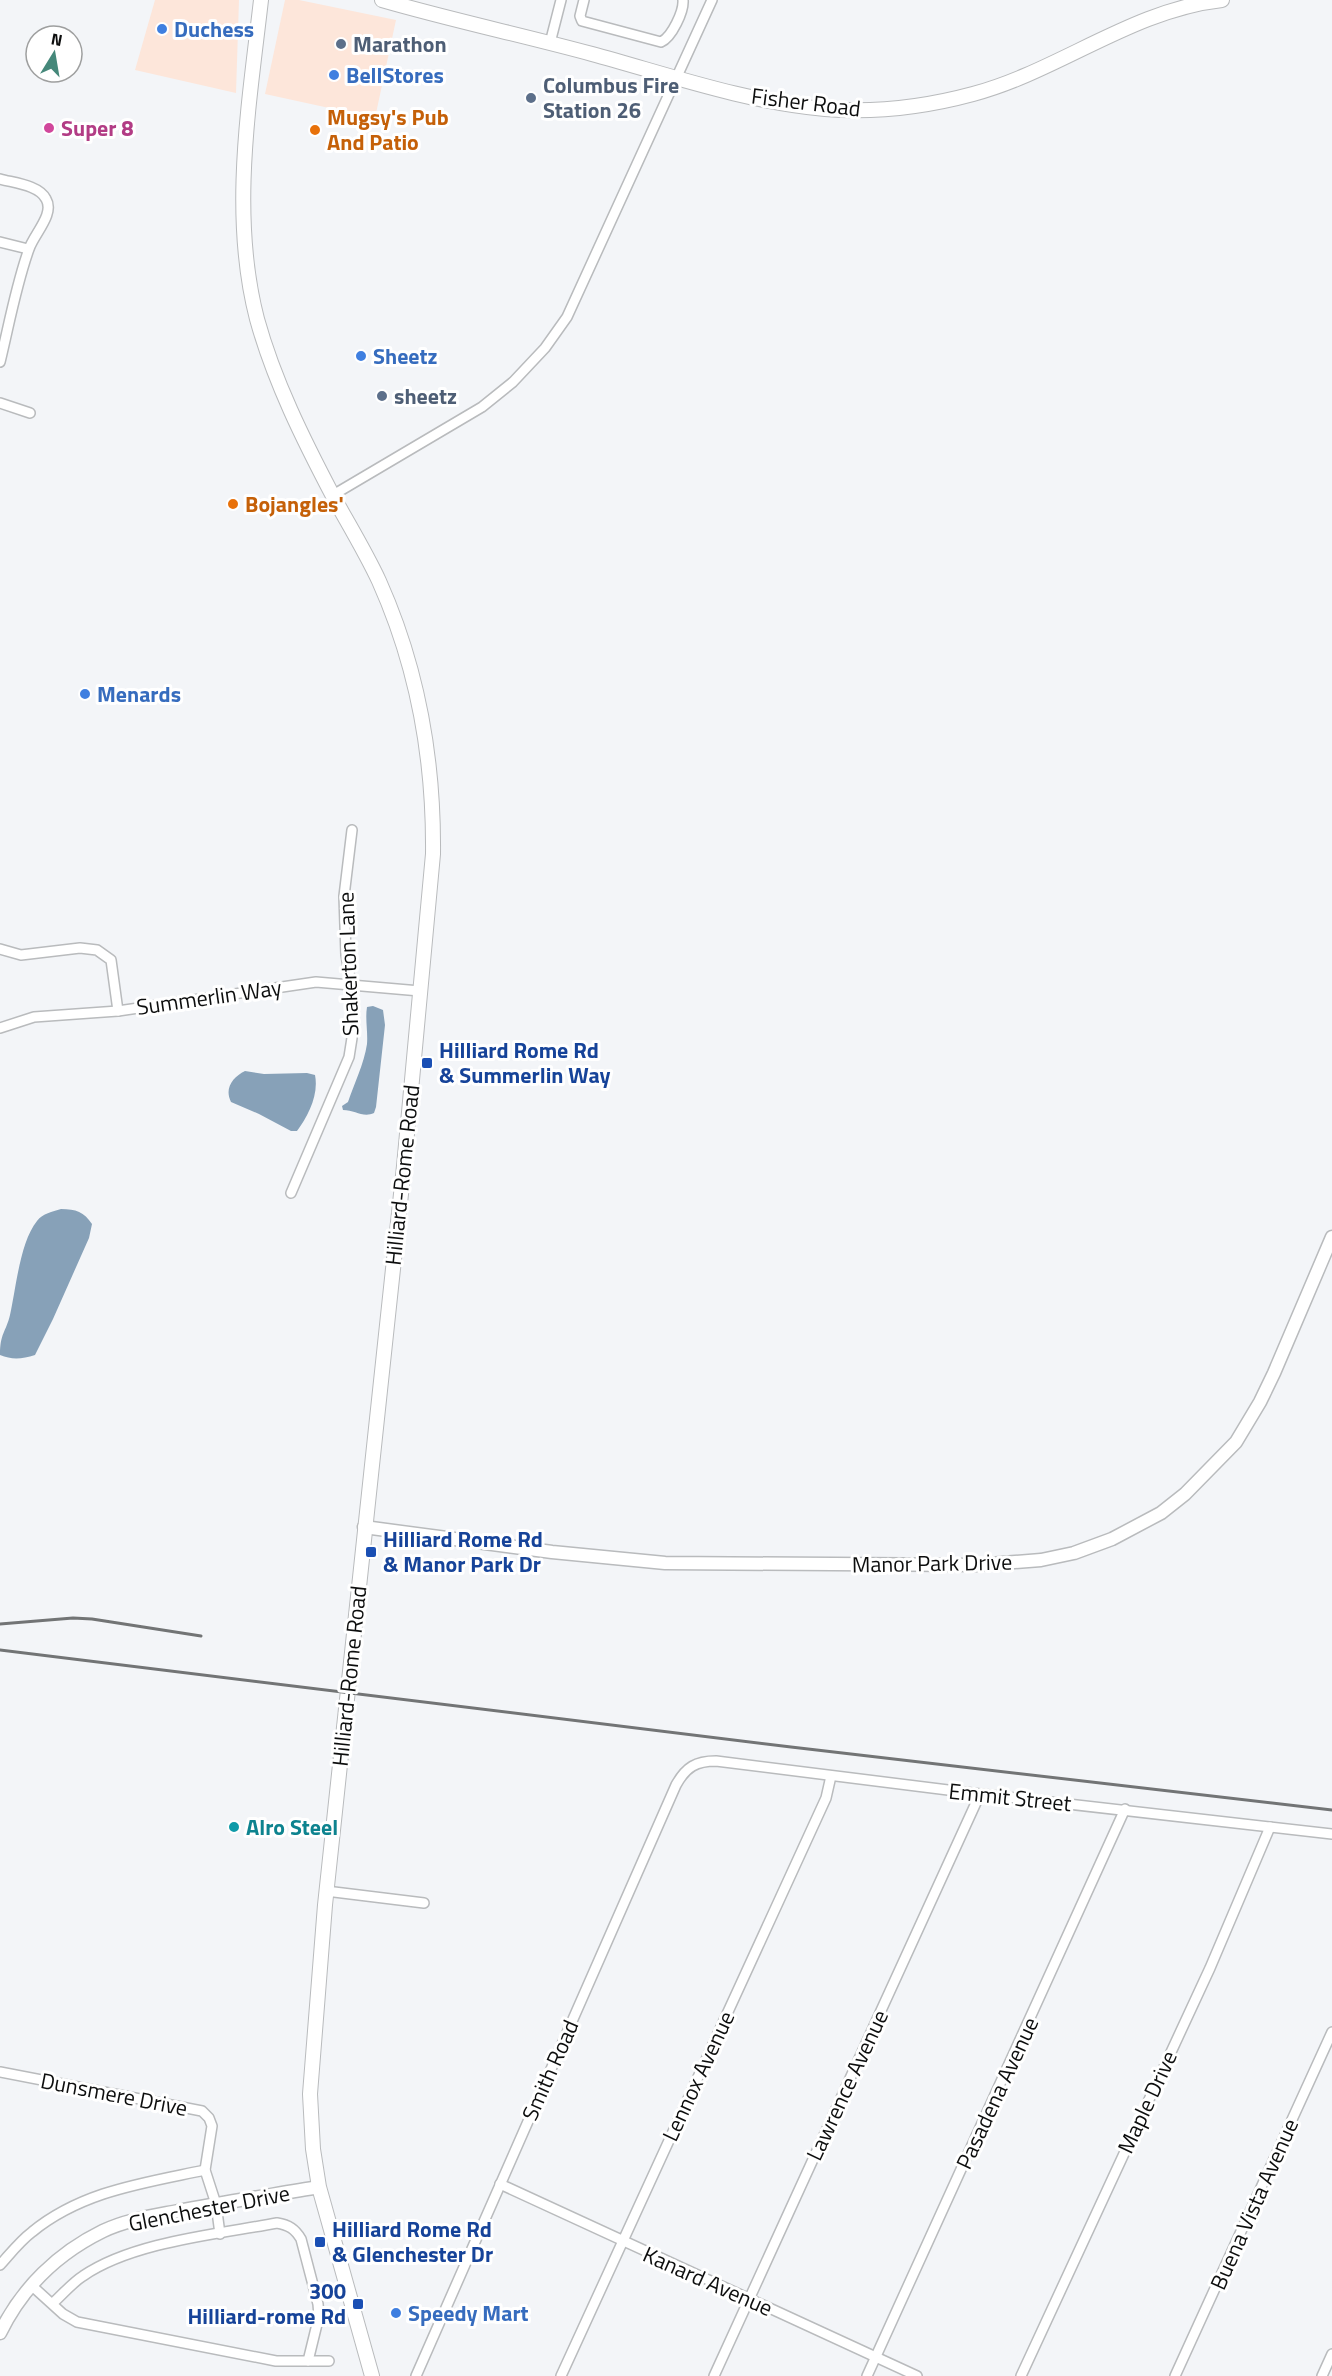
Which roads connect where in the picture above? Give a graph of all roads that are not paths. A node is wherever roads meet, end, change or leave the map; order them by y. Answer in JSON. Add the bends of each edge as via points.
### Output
{"nodes":[{"id":1,"x":261,"y":0,"type":"edge"},
{"id":2,"x":382,"y":0,"type":"edge"},
{"id":3,"x":561,"y":0,"type":"edge"},
{"id":4,"x":584,"y":0,"type":"edge"},
{"id":5,"x":683,"y":0,"type":"edge"},
{"id":6,"x":712,"y":0,"type":"edge"},
{"id":7,"x":1222,"y":0,"type":"edge"},
{"id":8,"x":550,"y":43,"type":"junction"},
{"id":9,"x":677,"y":77,"type":"junction"},
{"id":10,"x":0,"y":179,"type":"edge"},
{"id":11,"x":0,"y":242,"type":"edge"},
{"id":12,"x":28,"y":249,"type":"junction"},
{"id":13,"x":0,"y":362,"type":"edge"},
{"id":14,"x":0,"y":404,"type":"edge"},
{"id":15,"x":30,"y":412,"type":"dead end"},
{"id":16,"x":333,"y":495,"type":"junction"},
{"id":17,"x":352,"y":830,"type":"dead end"},
{"id":18,"x":0,"y":950,"type":"edge"},
{"id":19,"x":351,"y":984,"type":"junction"},
{"id":20,"x":420,"y":991,"type":"junction"},
{"id":21,"x":118,"y":1011,"type":"junction"},
{"id":22,"x":0,"y":1028,"type":"edge"},
{"id":23,"x":291,"y":1193,"type":"dead end"},
{"id":24,"x":1332,"y":1236,"type":"edge"},
{"id":25,"x":364,"y":1527,"type":"junction"},
{"id":26,"x":689,"y":1766,"type":"joint"},
{"id":27,"x":831,"y":1776,"type":"junction"},
{"id":28,"x":980,"y":1794,"type":"junction"},
{"id":29,"x":1125,"y":1809,"type":"junction"},
{"id":30,"x":1270,"y":1827,"type":"junction"},
{"id":31,"x":1332,"y":1834,"type":"edge"},
{"id":32,"x":327,"y":1891,"type":"junction"},
{"id":33,"x":424,"y":1903,"type":"dead end"},
{"id":34,"x":1332,"y":2032,"type":"edge"},
{"id":35,"x":0,"y":2072,"type":"edge"},
{"id":36,"x":205,"y":2170,"type":"junction"},
{"id":37,"x":500,"y":2184,"type":"junction"},
{"id":38,"x":319,"y":2187,"type":"junction"},
{"id":39,"x":216,"y":2204,"type":"junction"},
{"id":40,"x":220,"y":2234,"type":"junction"},
{"id":41,"x":623,"y":2242,"type":"junction"},
{"id":42,"x":0,"y":2265,"type":"edge"},
{"id":43,"x":31,"y":2285,"type":"junction"},
{"id":44,"x":750,"y":2299,"type":"junction"},
{"id":45,"x":53,"y":2303,"type":"junction"},
{"id":46,"x":0,"y":2333,"type":"edge"},
{"id":47,"x":1332,"y":2354,"type":"edge"},
{"id":48,"x":876,"y":2357,"type":"junction"},
{"id":49,"x":308,"y":2361,"type":"junction"},
{"id":50,"x":329,"y":2361,"type":"dead end"},
{"id":51,"x":372,"y":2376,"type":"edge"},
{"id":52,"x":416,"y":2376,"type":"edge"},
{"id":53,"x":561,"y":2376,"type":"edge"},
{"id":54,"x":714,"y":2376,"type":"edge"},
{"id":55,"x":867,"y":2376,"type":"edge"},
{"id":56,"x":917,"y":2376,"type":"edge"},
{"id":57,"x":1022,"y":2376,"type":"edge"},
{"id":58,"x":1175,"y":2376,"type":"edge"},
{"id":59,"x":1322,"y":2376,"type":"edge"}],
"edges":[{"from":1,"to":16,"type":"main road","name":"Hilliard-Rome Road","via":[[243,191],[250,290],[284,395]]},
{"from":2,"to":8,"type":"main road","name":"Fisher Road"},
{"from":3,"to":8,"type":"street"},
{"from":4,"to":5,"type":"street","via":[[582,21],[661,42],[683,8]]},
{"from":6,"to":9,"type":"street"},
{"from":7,"to":9,"type":"main road","name":"Fisher Road","via":[[1152,18],[996,87],[912,107],[823,109]]},
{"from":8,"to":9,"type":"main road","name":"Fisher Road"},
{"from":9,"to":16,"type":"street","via":[[567,318],[545,348],[482,407]]},
{"from":10,"to":12,"type":"street","via":[[32,188],[46,199],[48,216]]},
{"from":11,"to":12,"type":"street"},
{"from":12,"to":13,"type":"street"},
{"from":14,"to":15,"type":"street"},
{"from":16,"to":20,"type":"main road","name":"Hilliard-Rome Road","via":[[385,594],[407,655],[424,721],[432,784],[433,845]]},
{"from":17,"to":19,"type":"street","name":"Shakerton Lane","via":[[344,896]]},
{"from":18,"to":21,"type":"street","via":[[21,955],[80,948],[97,950],[111,960]]},
{"from":19,"to":20,"type":"street","name":"Summerlin Way"},
{"from":19,"to":21,"type":"street","name":"Summerlin Way","via":[[316,982]]},
{"from":19,"to":23,"type":"street","name":"Shakerton Lane","via":[[350,1057]]},
{"from":20,"to":25,"type":"main road","name":"Hilliard-Rome Road"},
{"from":21,"to":22,"type":"street","name":"Summerlin Way","via":[[34,1017]]},
{"from":24,"to":25,"type":"street","name":"Manor Park Drive","via":[[1274,1373],[1236,1442],[1192,1488],[1161,1513],[1112,1539],[1074,1553],[976,1565],[665,1563]]},
{"from":25,"to":32,"type":"main road","name":"Hilliard-Rome Road"},
{"from":26,"to":27,"type":"street","name":"Emmit Street","via":[[716,1761]]},
{"from":26,"to":37,"type":"street","name":"Smith Road","via":[[676,1785]]},
{"from":27,"to":28,"type":"street","name":"Emmit Street"},
{"from":27,"to":41,"type":"street","name":"Lennox Avenue","via":[[825,1797]]},
{"from":28,"to":29,"type":"street","name":"Emmit Street"},
{"from":28,"to":44,"type":"street","name":"Lawrence Avenue"},
{"from":29,"to":30,"type":"street","name":"Emmit Street"},
{"from":29,"to":48,"type":"street","name":"Pasadena Avenue"},
{"from":30,"to":31,"type":"street","name":"Emmit Street"},
{"from":30,"to":57,"type":"street","name":"Maple Drive","via":[[1210,1968]]},
{"from":32,"to":33,"type":"street"},
{"from":32,"to":38,"type":"main road","name":"Hilliard-Rome Road","via":[[310,2094]]},
{"from":34,"to":58,"type":"street","name":"Buena Vista Avenue"},
{"from":35,"to":36,"type":"street","name":"Dunsmere Drive","via":[[202,2111],[212,2126]]},
{"from":36,"to":39,"type":"street","name":"Dunsmere Drive"},
{"from":36,"to":42,"type":"street","via":[[109,2191],[82,2201],[30,2232]]},
{"from":37,"to":41,"type":"street","name":"Kanard Avenue"},
{"from":37,"to":52,"type":"street","name":"Smith Road"},
{"from":38,"to":39,"type":"street","name":"Glenchester Drive"},
{"from":38,"to":51,"type":"main road","name":"Hilliard-Rome Road"},
{"from":39,"to":40,"type":"street","name":"Dunsmere Drive"},
{"from":39,"to":43,"type":"street","name":"Glenchester Drive","via":[[151,2216],[105,2230],[62,2256]]},
{"from":40,"to":45,"type":"street","via":[[144,2249],[111,2260],[83,2276]]},
{"from":40,"to":49,"type":"street","via":[[277,2223],[297,2231],[318,2304],[319,2316]]},
{"from":41,"to":44,"type":"street","name":"Kanard Avenue"},
{"from":41,"to":53,"type":"street","name":"Lennox Avenue"},
{"from":43,"to":45,"type":"street"},
{"from":43,"to":46,"type":"street","name":"Glenchester Drive","via":[[19,2298]]},
{"from":44,"to":48,"type":"street","name":"Kanard Avenue"},
{"from":44,"to":54,"type":"street","name":"Lawrence Avenue"},
{"from":45,"to":49,"type":"street","via":[[77,2322],[276,2361]]},
{"from":47,"to":59,"type":"street"},
{"from":48,"to":55,"type":"street","name":"Pasadena Avenue"},
{"from":48,"to":56,"type":"street","name":"Kanard Avenue"},
{"from":49,"to":50,"type":"street"}]}
